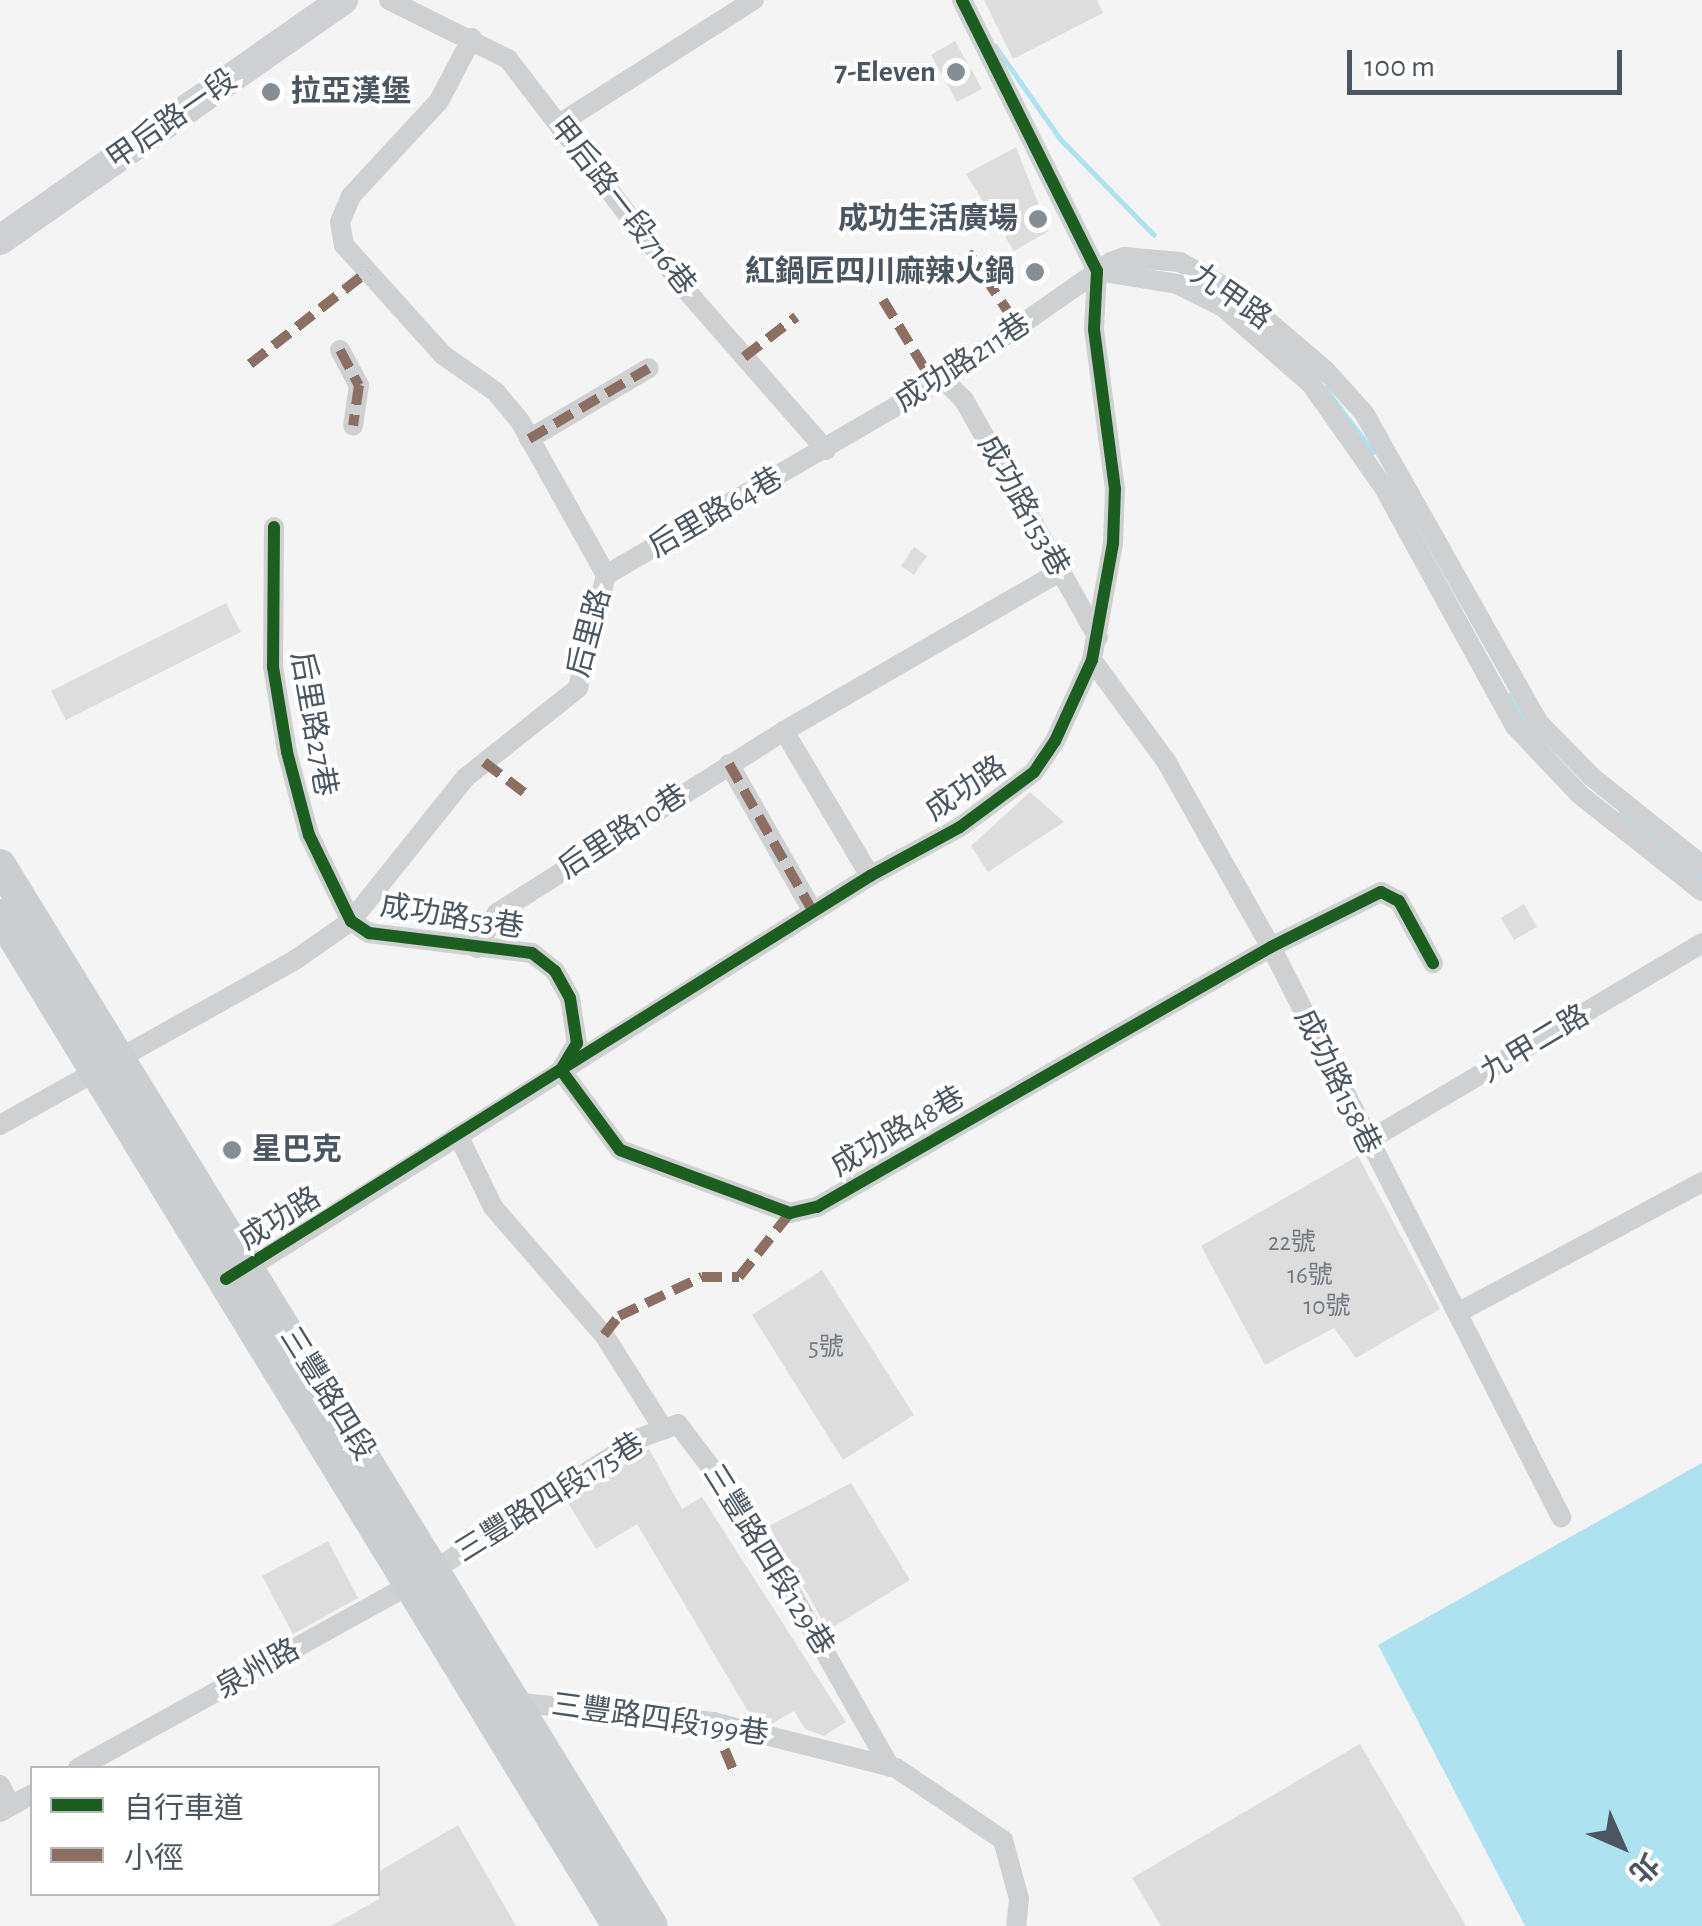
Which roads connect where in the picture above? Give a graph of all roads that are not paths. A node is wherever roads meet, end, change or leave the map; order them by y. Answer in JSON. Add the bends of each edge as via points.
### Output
{"nodes":[{"id":1,"x":343,"y":0,"type":"edge"},
{"id":2,"x":389,"y":0,"type":"edge"},
{"id":3,"x":754,"y":0,"type":"edge"},
{"id":4,"x":962,"y":0,"type":"edge"},
{"id":5,"x":472,"y":38,"type":"junction"},
{"id":6,"x":559,"y":124,"type":"junction"},
{"id":7,"x":0,"y":240,"type":"edge"},
{"id":8,"x":1097,"y":271,"type":"junction"},
{"id":9,"x":340,"y":350,"type":"dead end"},
{"id":10,"x":649,"y":368,"type":"dead end"},
{"id":11,"x":943,"y":378,"type":"junction"},
{"id":12,"x":353,"y":426,"type":"dead end"},
{"id":13,"x":529,"y":439,"type":"junction"},
{"id":14,"x":826,"y":450,"type":"junction"},
{"id":15,"x":274,"y":527,"type":"dead end"},
{"id":16,"x":1059,"y":572,"type":"junction"},
{"id":17,"x":606,"y":575,"type":"junction"},
{"id":18,"x":1098,"y":638,"type":"junction"},
{"id":19,"x":1092,"y":660,"type":"junction"},
{"id":20,"x":784,"y":731,"type":"junction"},
{"id":21,"x":729,"y":764,"type":"junction"},
{"id":22,"x":0,"y":865,"type":"edge"},
{"id":23,"x":1702,"y":865,"type":"edge"},
{"id":24,"x":870,"y":876,"type":"junction"},
{"id":25,"x":1702,"y":891,"type":"edge"},
{"id":26,"x":814,"y":912,"type":"junction"},
{"id":27,"x":0,"y":915,"type":"edge"},
{"id":28,"x":350,"y":921,"type":"junction"},
{"id":29,"x":1702,"y":943,"type":"edge"},
{"id":30,"x":1271,"y":947,"type":"junction"},
{"id":31,"x":477,"y":948,"type":"junction"},
{"id":32,"x":1433,"y":962,"type":"dead end"},
{"id":33,"x":107,"y":1063,"type":"junction"},
{"id":34,"x":562,"y":1070,"type":"junction"},
{"id":35,"x":0,"y":1125,"type":"edge"},
{"id":36,"x":458,"y":1135,"type":"junction"},
{"id":37,"x":1366,"y":1142,"type":"junction"},
{"id":38,"x":1702,"y":1182,"type":"edge"},
{"id":39,"x":238,"y":1274,"type":"junction"},
{"id":40,"x":1456,"y":1313,"type":"junction"},
{"id":41,"x":664,"y":1430,"type":"junction"},
{"id":42,"x":1560,"y":1517,"type":"dead end"},
{"id":43,"x":424,"y":1577,"type":"junction"},
{"id":44,"x":504,"y":1708,"type":"junction"},
{"id":45,"x":82,"y":1766,"type":"edge"},
{"id":46,"x":890,"y":1767,"type":"junction"},
{"id":47,"x":0,"y":1785,"type":"edge"},
{"id":48,"x":30,"y":1795,"type":"edge"},
{"id":49,"x":5,"y":1809,"type":"edge"},
{"id":50,"x":618,"y":1926,"type":"edge"},
{"id":51,"x":652,"y":1926,"type":"edge"},
{"id":52,"x":1016,"y":1926,"type":"edge"}],
"edges":[{"from":1,"to":7,"type":"main road","name":"甲后路一段"},
{"from":2,"to":5,"type":"street","name":"甲后路一段716巷"},
{"from":3,"to":6,"type":"street"},
{"from":4,"to":8,"type":"street","name":"成功路"},
{"from":5,"to":6,"type":"street","name":"甲后路一段716巷","via":[[508,60]]},
{"from":5,"to":13,"type":"street","name":"后里路","via":[[439,101],[351,196],[340,222],[344,245],[442,355],[496,392]]},
{"from":6,"to":14,"type":"street","name":"甲后路一段716巷","via":[[685,289]]},
{"from":8,"to":11,"type":"street","name":"成功路211巷"},
{"from":8,"to":18,"type":"street","name":"成功路","via":[[1094,329],[1115,488]]},
{"from":8,"to":23,"type":"street","name":"九甲路","via":[[1124,257],[1180,262],[1231,290],[1325,370],[1364,414],[1538,722],[1592,778]]},
{"from":8,"to":25,"type":"street","name":"九甲路","via":[[1177,284],[1223,307],[1311,384],[1350,432],[1524,738],[1579,794]]},
{"from":9,"to":12,"type":"street","via":[[359,385]]},
{"from":10,"to":13,"type":"street"},
{"from":11,"to":14,"type":"street","name":"成功路211巷"},
{"from":11,"to":16,"type":"street","name":"成功路153巷","via":[[964,400]]},
{"from":13,"to":17,"type":"street","name":"后里路"},
{"from":14,"to":17,"type":"street","name":"后里路64巷"},
{"from":15,"to":28,"type":"street","name":"后里路27巷","via":[[273,667],[287,752],[310,835]]},
{"from":16,"to":18,"type":"street","name":"成功路153巷"},
{"from":16,"to":20,"type":"street","name":"后里路10巷"},
{"from":17,"to":28,"type":"street","name":"后里路","via":[[578,688],[465,778]]},
{"from":18,"to":19,"type":"street","name":"成功路"},
{"from":19,"to":24,"type":"street","name":"成功路","via":[[1034,772],[960,827]]},
{"from":19,"to":30,"type":"street","name":"成功路158巷","via":[[1166,761]]},
{"from":20,"to":21,"type":"street","name":"后里路10巷"},
{"from":20,"to":24,"type":"street"},
{"from":21,"to":26,"type":"street"},
{"from":21,"to":31,"type":"street","name":"后里路10巷","via":[[497,913]]},
{"from":22,"to":33,"type":"main road","name":"三豐路四段"},
{"from":24,"to":26,"type":"street","name":"成功路"},
{"from":26,"to":34,"type":"street","name":"成功路"},
{"from":27,"to":33,"type":"main road","name":"三豐路四段"},
{"from":28,"to":31,"type":"street","name":"成功路53巷","via":[[370,933]]},
{"from":28,"to":33,"type":"street","name":"后里路","via":[[295,960]]},
{"from":29,"to":37,"type":"street","name":"九甲二路"},
{"from":30,"to":32,"type":"street","name":"成功路48巷","via":[[1381,892],[1399,900]]},
{"from":30,"to":34,"type":"street","name":"成功路48巷","via":[[817,1207],[790,1213],[620,1150]]},
{"from":30,"to":37,"type":"street","name":"成功路158巷"},
{"from":31,"to":34,"type":"street","name":"成功路53巷","via":[[532,953],[554,970],[570,998],[577,1043]]},
{"from":33,"to":35,"type":"street","name":"后里路"},
{"from":33,"to":39,"type":"main road","name":"三豐路四段"},
{"from":34,"to":36,"type":"street","name":"成功路"},
{"from":36,"to":39,"type":"street","name":"成功路"},
{"from":36,"to":41,"type":"street","name":"三豐路四段129巷","via":[[493,1207],[604,1335]]},
{"from":37,"to":40,"type":"street","name":"成功路158巷"},
{"from":38,"to":40,"type":"street"},
{"from":39,"to":43,"type":"main road","name":"三豐路四段"},
{"from":40,"to":42,"type":"street","name":"成功路158巷"},
{"from":41,"to":43,"type":"street","name":"三豐路四段175巷","via":[[640,1438]]},
{"from":41,"to":46,"type":"street","name":"三豐路四段129巷","via":[[678,1424],[749,1518]]},
{"from":43,"to":44,"type":"main road","name":"三豐路四段"},
{"from":43,"to":45,"type":"street","name":"泉州路"},
{"from":44,"to":46,"type":"street","name":"三豐路四段199巷","via":[[713,1722]]},
{"from":44,"to":50,"type":"main road","name":"三豐路四段"},
{"from":44,"to":51,"type":"main road","name":"三豐路四段"},
{"from":46,"to":52,"type":"street","via":[[1003,1840],[1019,1899]]},
{"from":47,"to":49,"type":"street"},
{"from":48,"to":49,"type":"street"}]}
